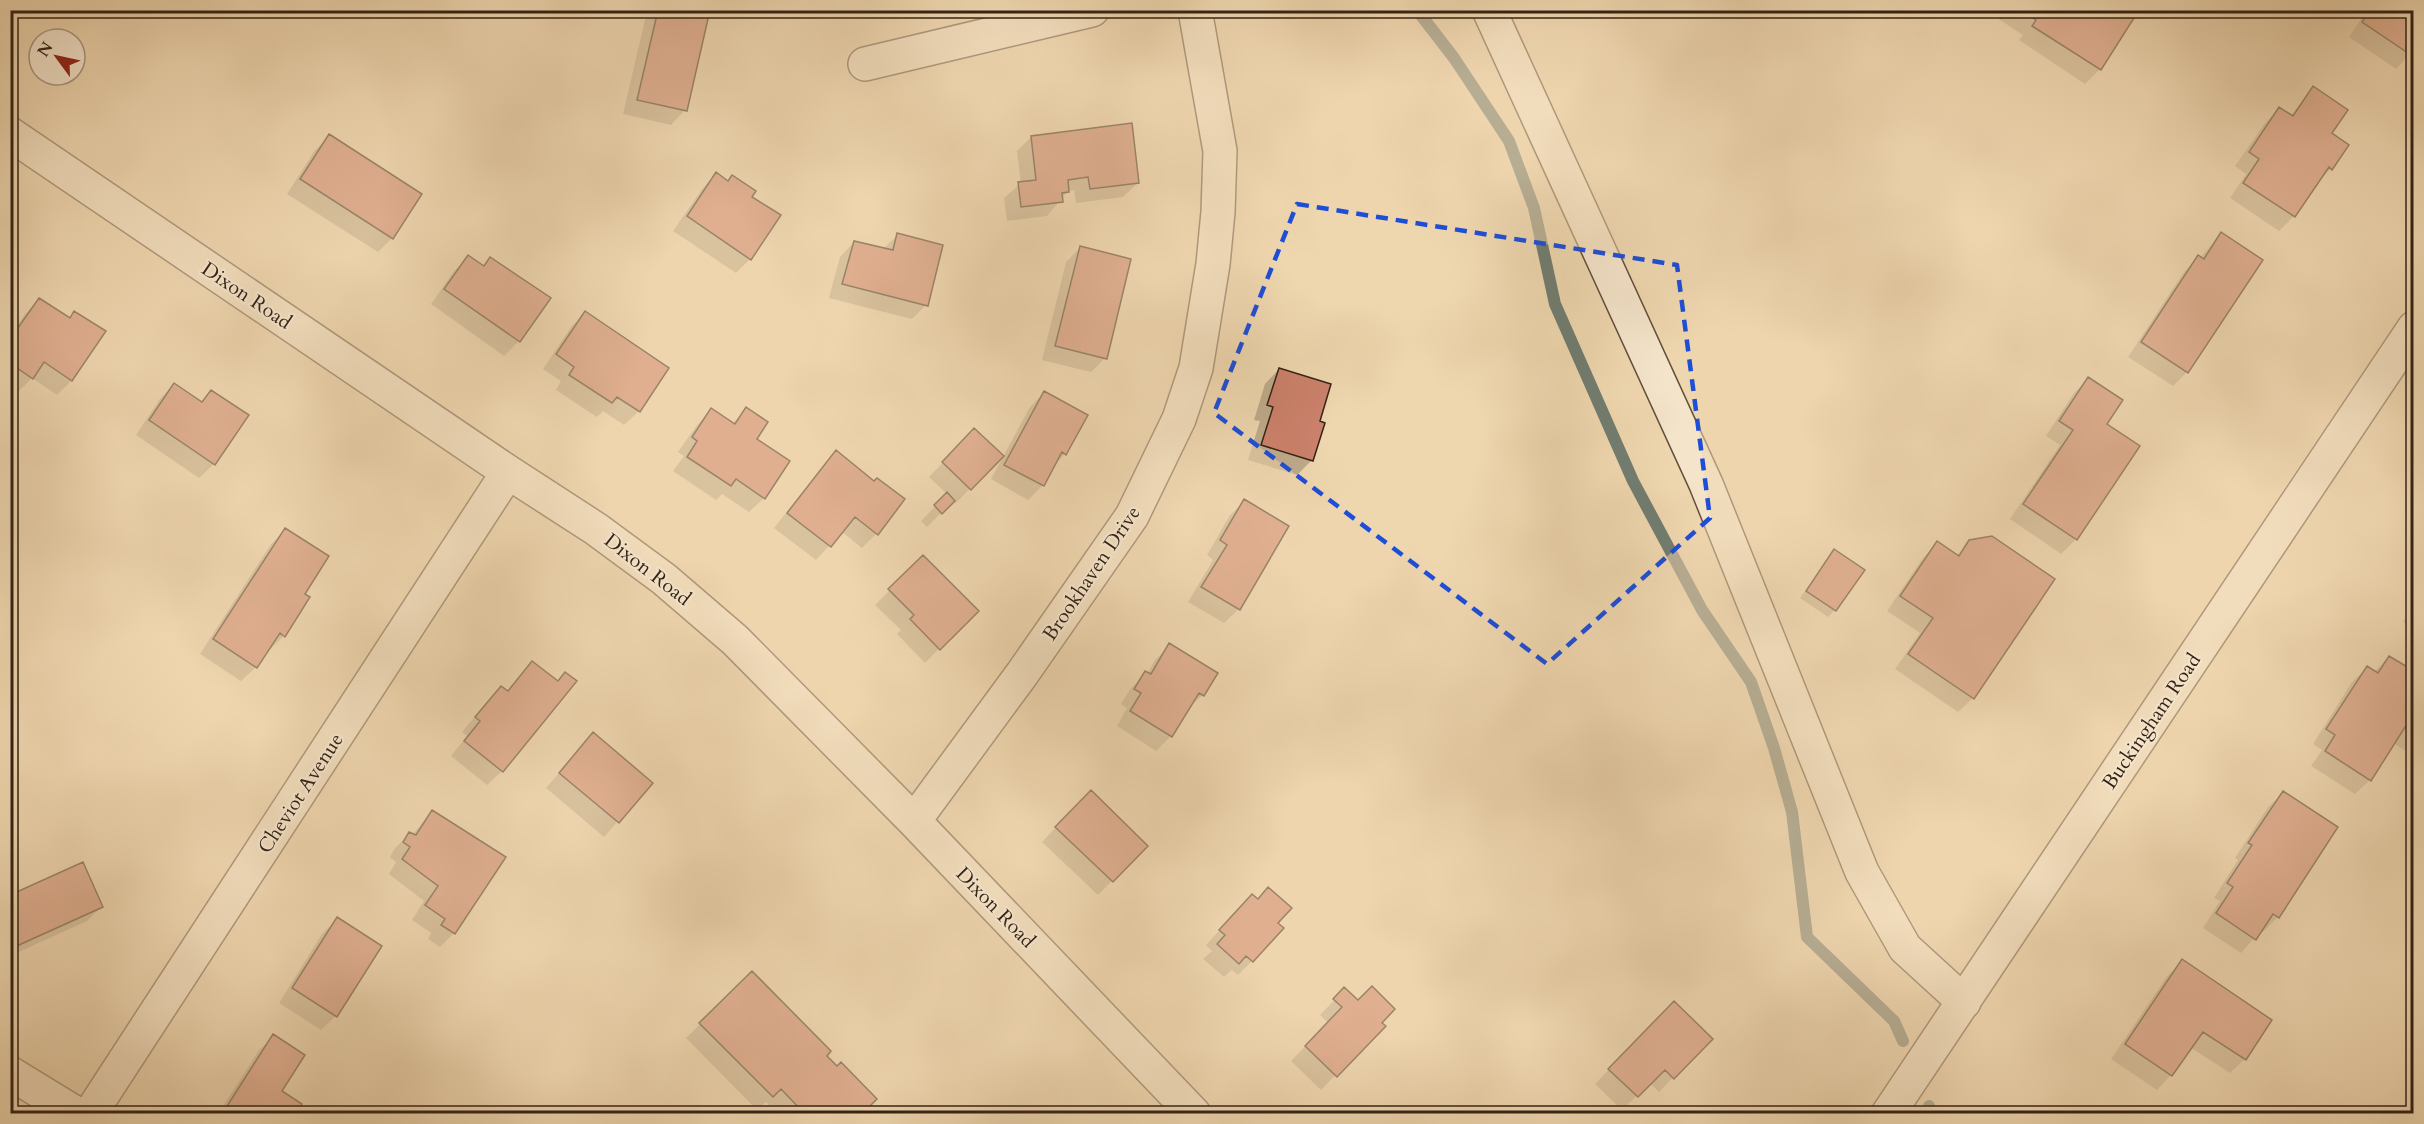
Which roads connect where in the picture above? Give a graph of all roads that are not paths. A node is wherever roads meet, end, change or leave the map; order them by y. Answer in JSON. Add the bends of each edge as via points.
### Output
{"nodes":[{"id":1,"x":1092,"y":10,"type":"edge"},
{"id":2,"x":1195,"y":10,"type":"edge"},
{"id":3,"x":1489,"y":10,"type":"edge"},
{"id":4,"x":865,"y":64,"type":"dead end"},
{"id":5,"x":10,"y":134,"type":"edge"},
{"id":6,"x":2414,"y":328,"type":"edge"},
{"id":7,"x":508,"y":472,"type":"junction"},
{"id":8,"x":915,"y":821,"type":"junction"},
{"id":9,"x":1964,"y":1002,"type":"junction"},
{"id":10,"x":10,"y":1073,"type":"edge"},
{"id":11,"x":77,"y":1113,"type":"edge"},
{"id":12,"x":90,"y":1113,"type":"edge"},
{"id":13,"x":1194,"y":1113,"type":"edge"},
{"id":14,"x":1888,"y":1113,"type":"edge"}],
"edges":[{"from":1,"to":4,"type":"street"},
{"from":2,"to":8,"type":"street","name":"Brookhaven Drive","via":[[1220,151],[1218,212],[1196,368],[1179,419],[1132,516]]},
{"from":3,"to":9,"type":"street","via":[[1706,484],[1862,872],[1905,948]]},
{"from":5,"to":7,"type":"street","name":"Dixon Road"},
{"from":6,"to":9,"type":"street","name":"Buckingham Road"},
{"from":7,"to":8,"type":"street","name":"Dixon Road","via":[[596,529],[691,602],[735,640]]},
{"from":7,"to":12,"type":"street","name":"Cheviot Avenue"},
{"from":8,"to":13,"type":"street","name":"Dixon Road"},
{"from":9,"to":14,"type":"street","name":"Buckingham Road"},
{"from":10,"to":11,"type":"street"}]}
